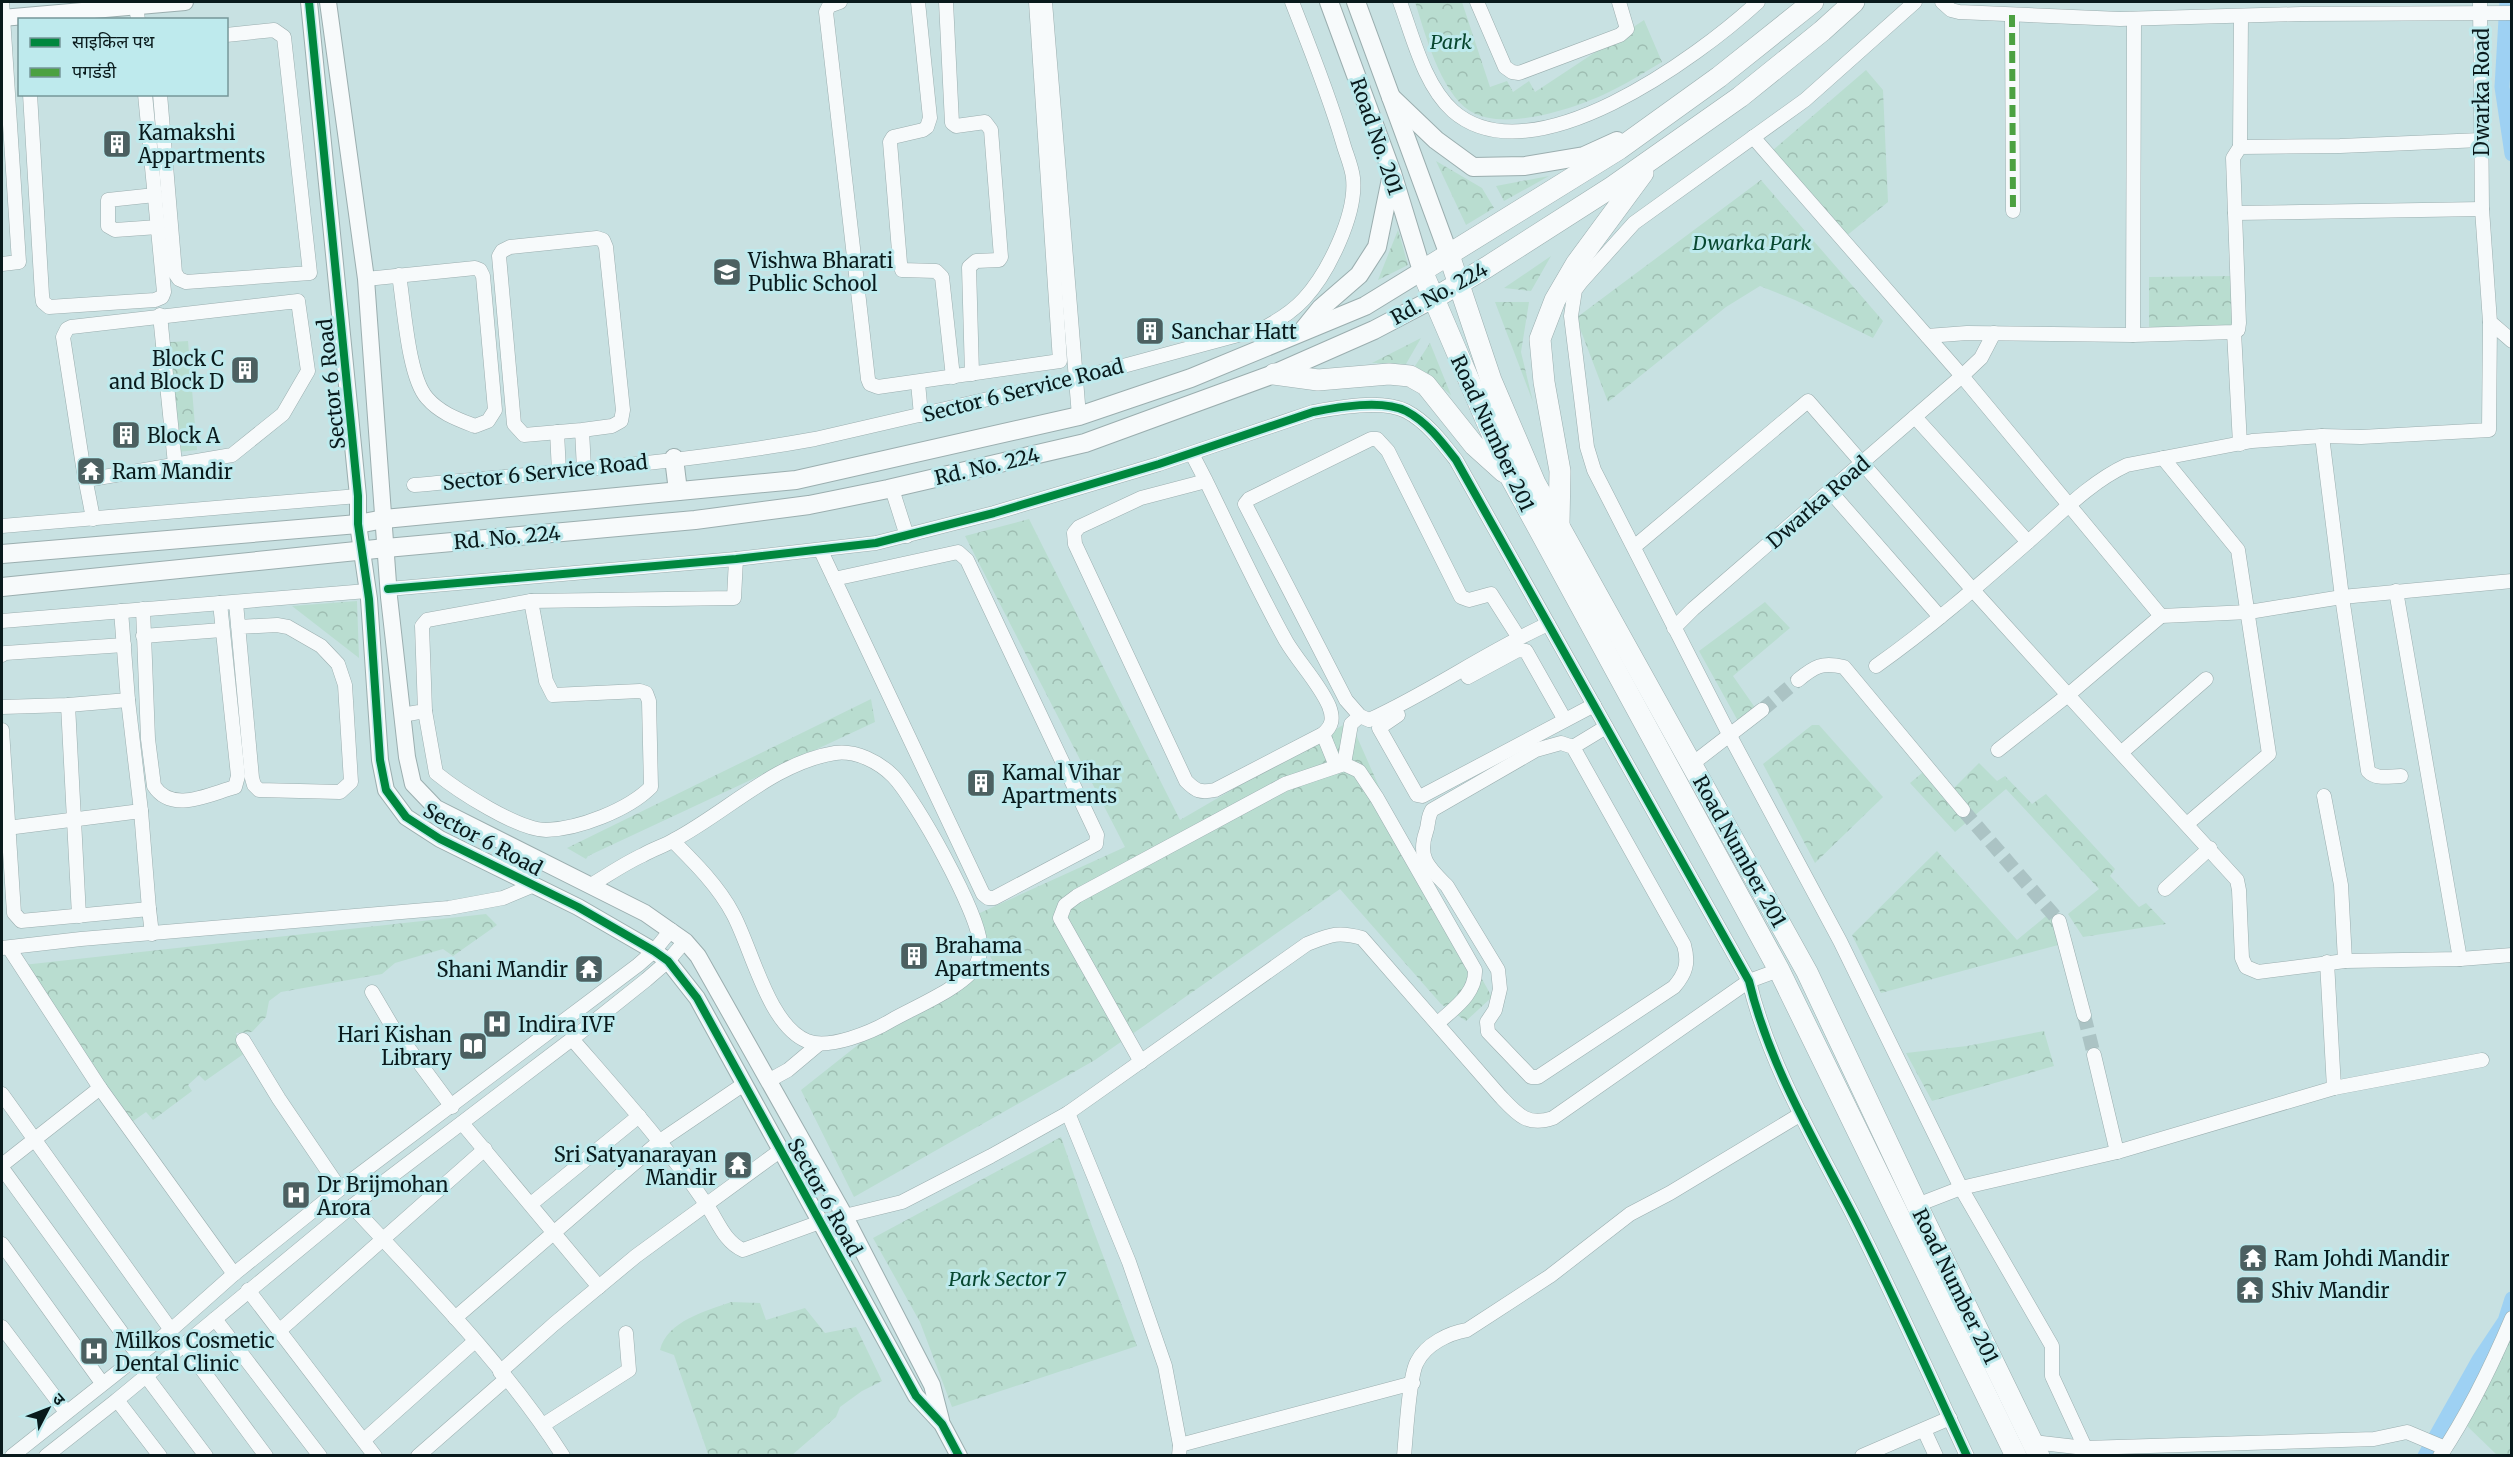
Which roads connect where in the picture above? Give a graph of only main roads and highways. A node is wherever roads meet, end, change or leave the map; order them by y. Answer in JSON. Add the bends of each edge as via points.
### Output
{"nodes":[{"id":1,"x":1329,"y":2,"type":"edge"},
{"id":2,"x":1356,"y":2,"type":"edge"},
{"id":3,"x":1813,"y":2,"type":"edge"},
{"id":4,"x":1854,"y":2,"type":"edge"},
{"id":5,"x":1391,"y":97,"type":"junction"},
{"id":6,"x":1644,"y":129,"type":"junction"},
{"id":7,"x":1660,"y":152,"type":"junction"},
{"id":8,"x":1392,"y":173,"type":"junction"},
{"id":9,"x":1449,"y":255,"type":"junction"},
{"id":10,"x":1422,"y":271,"type":"junction"},
{"id":11,"x":1460,"y":282,"type":"junction"},
{"id":12,"x":1433,"y":299,"type":"junction"},
{"id":13,"x":1301,"y":333,"type":"junction"},
{"id":14,"x":1274,"y":374,"type":"junction"},
{"id":15,"x":674,"y":458,"type":"road end"},
{"id":16,"x":1511,"y":478,"type":"junction"},
{"id":17,"x":678,"y":491,"type":"junction"},
{"id":18,"x":1559,"y":524,"type":"junction"},
{"id":19,"x":2,"y":554,"type":"edge"},
{"id":20,"x":2,"y":587,"type":"edge"},
{"id":21,"x":2038,"y":1450,"type":"edge"},
{"id":22,"x":2016,"y":1455,"type":"edge"}],
"edges":[{"from":1,"to":8,"type":"main road","name":"Road No. 201"},
{"from":2,"to":5,"type":"main road","name":"Road No. 201"},
{"from":3,"to":6,"type":"main road","name":"Rd. No. 224","via":[[1719,77]]},
{"from":4,"to":7,"type":"main road","name":"Rd. No. 224","via":[[1740,97]]},
{"from":5,"to":6,"type":"main road","via":[[1436,140],[1473,167],[1525,166],[1584,156]]},
{"from":5,"to":9,"type":"main road","name":"Road No. 201"},
{"from":6,"to":9,"type":"main road","name":"Rd. No. 224","via":[[1619,149]]},
{"from":7,"to":11,"type":"main road","name":"Rd. No. 224","via":[[1612,187]]},
{"from":7,"to":18,"type":"main road","via":[[1576,264],[1555,300],[1540,339],[1560,471]]},
{"from":8,"to":10,"type":"main road","name":"Road No. 201"},
{"from":8,"to":13,"type":"main road","via":[[1377,247],[1359,276],[1322,308]]},
{"from":9,"to":10,"type":"main road","name":"Rd. No. 224"},
{"from":9,"to":11,"type":"main road","name":"Road Number 201"},
{"from":10,"to":12,"type":"main road","name":"Road Number 201"},
{"from":10,"to":13,"type":"main road","name":"Rd. No. 224","via":[[1365,306]]},
{"from":11,"to":12,"type":"main road","name":"Rd. No. 224"},
{"from":11,"to":18,"type":"main road","name":"Road Number 201","via":[[1491,380],[1535,483]]},
{"from":12,"to":14,"type":"main road","name":"Rd. No. 224"},
{"from":12,"to":16,"type":"main road","name":"Road Number 201"},
{"from":13,"to":17,"type":"main road","name":"Rd. No. 224","via":[[1191,378],[1079,416],[796,480]]},
{"from":14,"to":16,"type":"main road","via":[[1317,380],[1410,376],[1426,385],[1474,445]]},
{"from":14,"to":20,"type":"main road","name":"Rd. No. 224","via":[[1085,443],[809,505],[695,520]]},
{"from":15,"to":17,"type":"main road"},
{"from":16,"to":22,"type":"main road","name":"Road Number 201","via":[[1779,970]]},
{"from":17,"to":19,"type":"main road","name":"Rd. No. 224","via":[[358,524]]},
{"from":18,"to":21,"type":"main road","name":"Road Number 201","via":[[1807,972]]}]}
